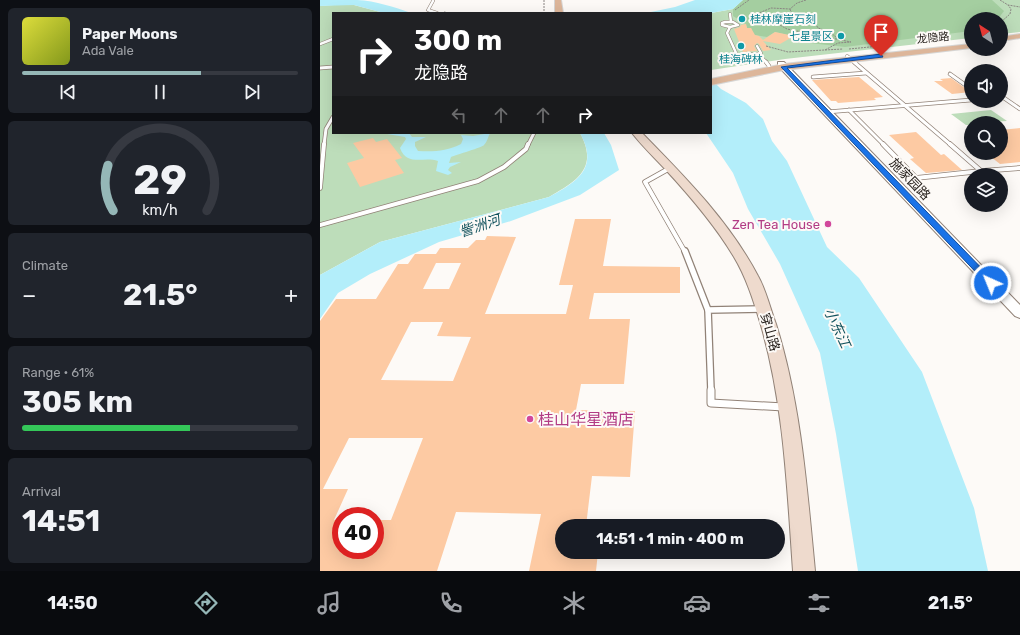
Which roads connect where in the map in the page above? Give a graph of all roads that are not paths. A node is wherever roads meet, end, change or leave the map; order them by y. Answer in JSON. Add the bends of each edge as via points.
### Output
{"nodes":[{"id":1,"x":551,"y":0,"type":"edge"},
{"id":2,"x":558,"y":0,"type":"edge"},
{"id":3,"x":433,"y":1,"type":"dead end"},
{"id":4,"x":434,"y":12,"type":"edge"},
{"id":5,"x":552,"y":12,"type":"edge"},
{"id":6,"x":559,"y":12,"type":"edge"},
{"id":7,"x":730,"y":14,"type":"road end"},
{"id":8,"x":731,"y":22,"type":"junction"},
{"id":9,"x":730,"y":27,"type":"junction"},
{"id":10,"x":1020,"y":36,"type":"edge"},
{"id":11,"x":1008,"y":37,"type":"edge"},
{"id":12,"x":332,"y":39,"type":"edge"},
{"id":13,"x":1020,"y":40,"type":"edge"},
{"id":14,"x":1008,"y":41,"type":"edge"},
{"id":15,"x":964,"y":43,"type":"edge"},
{"id":16,"x":320,"y":44,"type":"edge"},
{"id":17,"x":757,"y":46,"type":"road end"},
{"id":18,"x":964,"y":47,"type":"edge"},
{"id":19,"x":758,"y":54,"type":"junction"},
{"id":20,"x":849,"y":58,"type":"junction"},
{"id":21,"x":782,"y":65,"type":"junction"},
{"id":22,"x":769,"y":66,"type":"junction"},
{"id":23,"x":332,"y":67,"type":"edge"},
{"id":24,"x":320,"y":68,"type":"edge"},
{"id":25,"x":866,"y":73,"type":"junction"},
{"id":26,"x":950,"y":74,"type":"dead end"},
{"id":27,"x":729,"y":76,"type":"junction"},
{"id":28,"x":712,"y":77,"type":"edge"},
{"id":29,"x":813,"y":77,"type":"dead end"},
{"id":30,"x":712,"y":82,"type":"edge"},
{"id":31,"x":964,"y":84,"type":"edge"},
{"id":32,"x":964,"y":101,"type":"edge"},
{"id":33,"x":1008,"y":101,"type":"edge"},
{"id":34,"x":904,"y":105,"type":"junction"},
{"id":35,"x":1020,"y":109,"type":"edge"},
{"id":36,"x":849,"y":110,"type":"junction"},
{"id":37,"x":827,"y":112,"type":"junction"},
{"id":38,"x":332,"y":119,"type":"edge"},
{"id":39,"x":534,"y":134,"type":"edge"},
{"id":40,"x":638,"y":134,"type":"edge"},
{"id":41,"x":670,"y":168,"type":"junction"},
{"id":42,"x":978,"y":168,"type":"edge"},
{"id":43,"x":1020,"y":168,"type":"edge"},
{"id":44,"x":1008,"y":169,"type":"edge"},
{"id":45,"x":964,"y":173,"type":"edge"},
{"id":46,"x":320,"y":188,"type":"edge"},
{"id":47,"x":320,"y":225,"type":"edge"},
{"id":48,"x":1018,"y":308,"type":"edge"},
{"id":49,"x":763,"y":309,"type":"junction"},
{"id":50,"x":708,"y":310,"type":"junction"},
{"id":51,"x":787,"y":407,"type":"junction"},
{"id":52,"x":804,"y":571,"type":"edge"}],
"edges":[{"from":1,"to":5,"type":"main road"},
{"from":2,"to":6,"type":"main road"},
{"from":3,"to":4,"type":"lane","via":[[428,10]]},
{"from":7,"to":8,"type":"lane"},
{"from":8,"to":9,"type":"lane","via":[[738,25]]},
{"from":8,"to":9,"type":"lane","via":[[721,24]]},
{"from":9,"to":19,"type":"lane","via":[[727,33],[737,55]]},
{"from":10,"to":11,"type":"main road"},
{"from":12,"to":16,"type":"lane"},
{"from":13,"to":14,"type":"main road"},
{"from":15,"to":20,"type":"main road"},
{"from":17,"to":19,"type":"lane","via":[[761,53]]},
{"from":18,"to":20,"type":"main road","name":"龙隐路"},
{"from":19,"to":22,"type":"lane"},
{"from":20,"to":21,"type":"main road","name":"龙隐路"},
{"from":20,"to":25,"type":"lane"},
{"from":21,"to":22,"type":"main road","name":"龙隐路"},
{"from":21,"to":27,"type":"main road","name":"龙隐路"},
{"from":21,"to":37,"type":"street","name":"施家园路"},
{"from":22,"to":27,"type":"main road","name":"龙隐路"},
{"from":23,"to":24,"type":"lane"},
{"from":25,"to":29,"type":"lane"},
{"from":25,"to":34,"type":"lane"},
{"from":26,"to":31,"type":"lane"},
{"from":27,"to":28,"type":"main road"},
{"from":27,"to":30,"type":"main road"},
{"from":32,"to":34,"type":"lane"},
{"from":33,"to":35,"type":"lane"},
{"from":34,"to":36,"type":"lane"},
{"from":34,"to":42,"type":"lane"},
{"from":36,"to":37,"type":"lane"},
{"from":36,"to":45,"type":"lane","via":[[916,178]]},
{"from":37,"to":48,"type":"street","name":"施家园路"},
{"from":38,"to":46,"type":"lane","via":[[326,129]]},
{"from":39,"to":47,"type":"lane","via":[[526,149],[504,167],[478,181]]},
{"from":40,"to":41,"type":"main road","name":"穿山路"},
{"from":41,"to":49,"type":"main road","name":"穿山路","via":[[727,235],[753,278]]},
{"from":41,"to":50,"type":"lane","via":[[645,182],[684,249]]},
{"from":43,"to":44,"type":"lane"},
{"from":49,"to":50,"type":"lane"},
{"from":49,"to":51,"type":"main road","name":"穿山路","via":[[774,339]]},
{"from":50,"to":51,"type":"lane","via":[[711,403]]},
{"from":51,"to":52,"type":"main road","name":"穿山路"}]}
